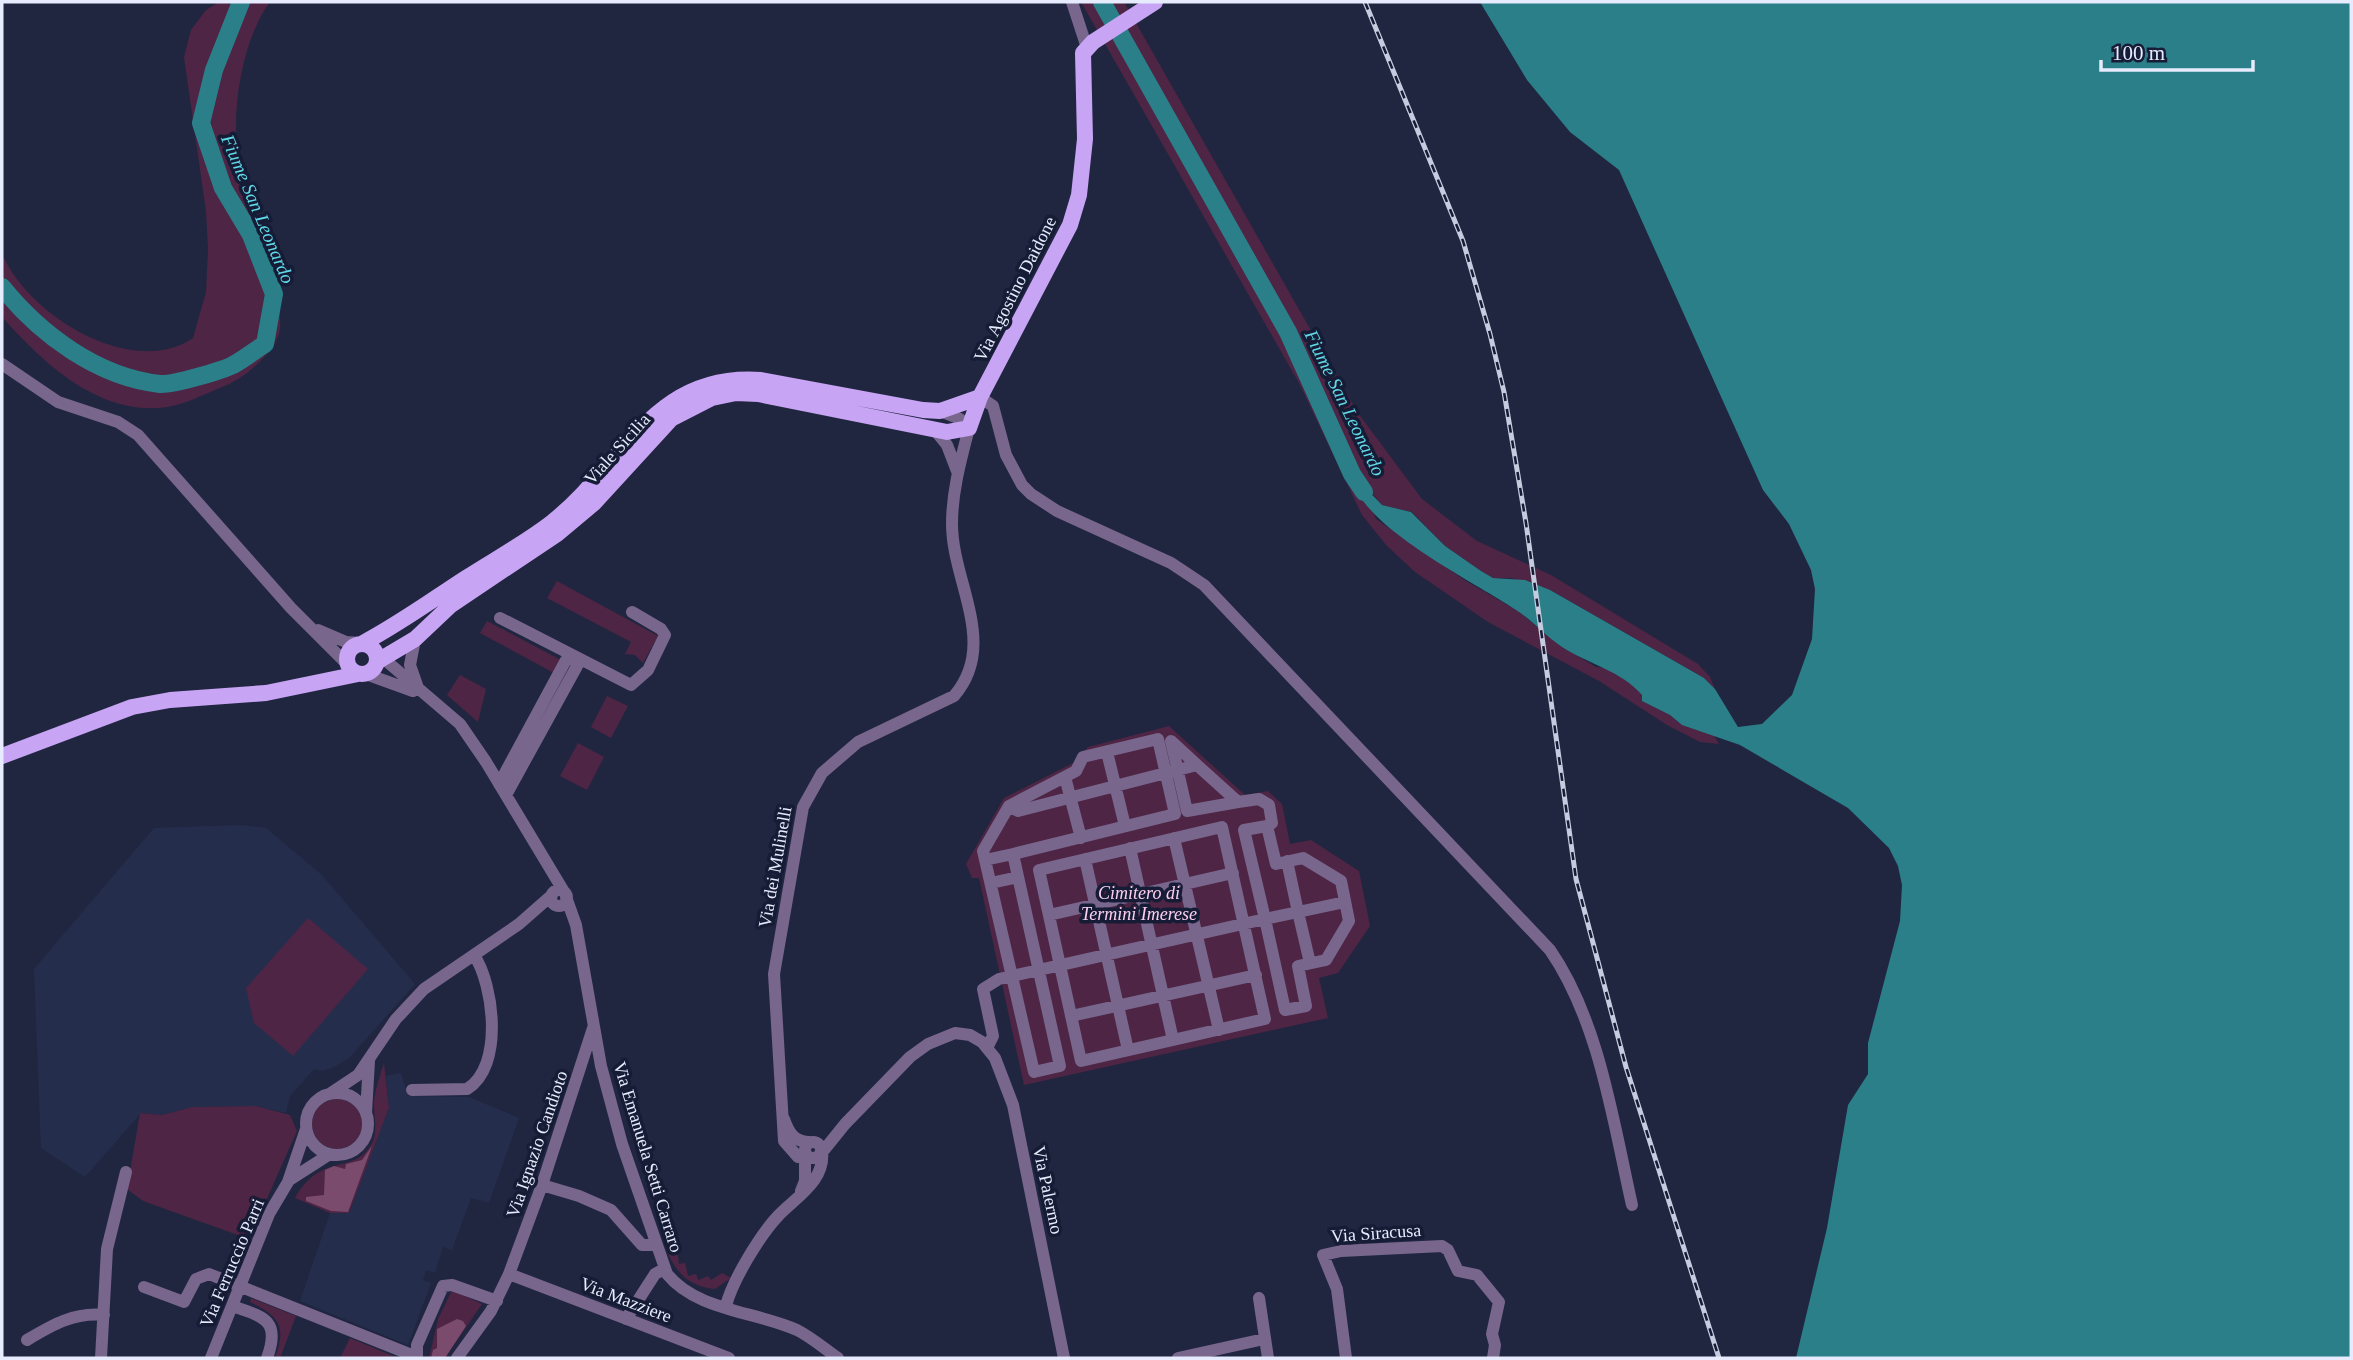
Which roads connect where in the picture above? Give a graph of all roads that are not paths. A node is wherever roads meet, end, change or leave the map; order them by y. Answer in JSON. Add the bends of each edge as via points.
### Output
{"nodes":[{"id":1,"x":1072,"y":2,"type":"edge"},
{"id":2,"x":1155,"y":2,"type":"edge"},
{"id":3,"x":1090,"y":45,"type":"junction"},
{"id":4,"x":2,"y":364,"type":"edge"},
{"id":5,"x":980,"y":397,"type":"junction"},
{"id":6,"x":940,"y":411,"type":"junction"},
{"id":7,"x":969,"y":428,"type":"junction"},
{"id":8,"x":934,"y":429,"type":"junction"},
{"id":9,"x":957,"y":471,"type":"junction"},
{"id":10,"x":632,"y":612,"type":"dead end"},
{"id":11,"x":500,"y":618,"type":"dead end"},
{"id":12,"x":308,"y":625,"type":"junction"},
{"id":13,"x":415,"y":639,"type":"junction"},
{"id":14,"x":379,"y":658,"type":"junction"},
{"id":15,"x":575,"y":658,"type":"junction"},
{"id":16,"x":355,"y":659,"type":"junction"},
{"id":17,"x":302,"y":684,"type":"junction"},
{"id":18,"x":424,"y":695,"type":"junction"},
{"id":19,"x":1107,"y":752,"type":"junction"},
{"id":20,"x":5,"y":756,"type":"edge"},
{"id":21,"x":1197,"y":765,"type":"junction"},
{"id":22,"x":1171,"y":771,"type":"junction"},
{"id":23,"x":1065,"y":777,"type":"junction"},
{"id":24,"x":1115,"y":785,"type":"junction"},
{"id":25,"x":503,"y":789,"type":"junction"},
{"id":26,"x":1070,"y":797,"type":"junction"},
{"id":27,"x":1238,"y":802,"type":"junction"},
{"id":28,"x":1009,"y":806,"type":"junction"},
{"id":29,"x":1267,"y":826,"type":"junction"},
{"id":30,"x":1125,"y":827,"type":"junction"},
{"id":31,"x":1080,"y":838,"type":"junction"},
{"id":32,"x":1174,"y":838,"type":"junction"},
{"id":33,"x":1130,"y":848,"type":"junction"},
{"id":34,"x":1013,"y":854,"type":"junction"},
{"id":35,"x":1085,"y":859,"type":"junction"},
{"id":36,"x":985,"y":860,"type":"junction"},
{"id":37,"x":1287,"y":862,"type":"junction"},
{"id":38,"x":1233,"y":873,"type":"junction"},
{"id":39,"x":1018,"y":877,"type":"junction"},
{"id":40,"x":990,"y":883,"type":"junction"},
{"id":41,"x":1185,"y":884,"type":"junction"},
{"id":42,"x":1141,"y":895,"type":"junction"},
{"id":43,"x":558,"y":899,"type":"junction"},
{"id":44,"x":1345,"y":902,"type":"junction"},
{"id":45,"x":1095,"y":905,"type":"junction"},
{"id":46,"x":1298,"y":912,"type":"junction"},
{"id":47,"x":1049,"y":915,"type":"junction"},
{"id":48,"x":1265,"y":919,"type":"junction"},
{"id":49,"x":1244,"y":924,"type":"junction"},
{"id":50,"x":1197,"y":935,"type":"junction"},
{"id":51,"x":1152,"y":945,"type":"junction"},
{"id":52,"x":474,"y":955,"type":"junction"},
{"id":53,"x":1106,"y":956,"type":"junction"},
{"id":54,"x":1310,"y":963,"type":"junction"},
{"id":55,"x":1060,"y":966,"type":"junction"},
{"id":56,"x":1039,"y":970,"type":"junction"},
{"id":57,"x":1255,"y":975,"type":"junction"},
{"id":58,"x":1012,"y":976,"type":"junction"},
{"id":59,"x":1209,"y":986,"type":"junction"},
{"id":60,"x":1163,"y":996,"type":"junction"},
{"id":61,"x":1118,"y":1006,"type":"junction"},
{"id":62,"x":1071,"y":1016,"type":"junction"},
{"id":63,"x":594,"y":1025,"type":"junction"},
{"id":64,"x":1219,"y":1030,"type":"junction"},
{"id":65,"x":1173,"y":1040,"type":"junction"},
{"id":66,"x":988,"y":1046,"type":"junction"},
{"id":67,"x":1128,"y":1051,"type":"junction"},
{"id":68,"x":370,"y":1058,"type":"junction"},
{"id":69,"x":582,"y":1066,"type":"junction"},
{"id":70,"x":601,"y":1066,"type":"junction"},
{"id":71,"x":412,"y":1090,"type":"dead end"},
{"id":72,"x":331,"y":1093,"type":"junction"},
{"id":73,"x":366,"y":1114,"type":"junction"},
{"id":74,"x":306,"y":1129,"type":"junction"},
{"id":75,"x":814,"y":1151,"type":"junction"},
{"id":76,"x":330,"y":1154,"type":"junction"},
{"id":77,"x":126,"y":1172,"type":"dead end"},
{"id":78,"x":288,"y":1182,"type":"junction"},
{"id":79,"x":542,"y":1185,"type":"junction"},
{"id":80,"x":799,"y":1197,"type":"junction"},
{"id":81,"x":1632,"y":1205,"type":"dead end"},
{"id":82,"x":655,"y":1245,"type":"junction"},
{"id":83,"x":664,"y":1269,"type":"junction"},
{"id":84,"x":509,"y":1274,"type":"junction"},
{"id":85,"x":144,"y":1287,"type":"dead end"},
{"id":86,"x":239,"y":1287,"type":"junction"},
{"id":87,"x":1259,"y":1298,"type":"dead end"},
{"id":88,"x":497,"y":1301,"type":"junction"},
{"id":89,"x":232,"y":1306,"type":"junction"},
{"id":90,"x":726,"y":1306,"type":"junction"},
{"id":91,"x":104,"y":1315,"type":"junction"},
{"id":92,"x":626,"y":1319,"type":"junction"},
{"id":93,"x":1264,"y":1339,"type":"junction"},
{"id":94,"x":27,"y":1340,"type":"dead end"},
{"id":95,"x":1494,"y":1352,"type":"edge"},
{"id":96,"x":417,"y":1357,"type":"edge"},
{"id":97,"x":102,"y":1358,"type":"edge"},
{"id":98,"x":211,"y":1358,"type":"edge"},
{"id":99,"x":267,"y":1358,"type":"edge"},
{"id":100,"x":457,"y":1358,"type":"edge"},
{"id":101,"x":729,"y":1358,"type":"edge"},
{"id":102,"x":838,"y":1358,"type":"edge"},
{"id":103,"x":1064,"y":1358,"type":"edge"},
{"id":104,"x":1178,"y":1358,"type":"edge"},
{"id":105,"x":1268,"y":1358,"type":"edge"},
{"id":106,"x":1346,"y":1358,"type":"edge"}],
"edges":[{"from":1,"to":3,"type":"street"},
{"from":2,"to":3,"type":"main road"},
{"from":3,"to":5,"type":"main road","name":"Via Agostino Daidone","via":[[1081,61],[1085,139],[1079,195],[1070,225]]},
{"from":4,"to":12,"type":"street","via":[[58,402],[118,422],[138,435]]},
{"from":5,"to":6,"type":"main road"},
{"from":5,"to":7,"type":"main road","name":"Via Agostino Daidone"},
{"from":5,"to":81,"type":"street","via":[[993,406],[1006,455],[1031,494],[1057,511],[1171,564],[1204,586],[1550,950],[1585,1016]]},
{"from":6,"to":7,"type":"street"},
{"from":6,"to":16,"type":"main road","name":"Viale Sicilia","via":[[761,380],[735,378],[696,388],[654,415],[600,478],[550,524]]},
{"from":7,"to":8,"type":"main road","name":"Viale Sicilia"},
{"from":7,"to":9,"type":"street","name":"Via dei Mulinelli"},
{"from":8,"to":9,"type":"street","via":[[947,445]]},
{"from":8,"to":13,"type":"main road","name":"Viale Sicilia","via":[[758,394],[736,393],[691,406],[649,439],[620,476],[557,534],[451,605]]},
{"from":9,"to":75,"type":"street","name":"Via dei Mulinelli","via":[[952,524],[973,623],[971,668],[964,685],[954,696],[858,742],[822,773],[803,807],[774,974],[781,1109],[791,1135]]},
{"from":10,"to":15,"type":"street","via":[[665,635],[648,670],[635,683],[629,685]]},
{"from":11,"to":15,"type":"street"},
{"from":12,"to":16,"type":"street"},
{"from":12,"to":16,"type":"street","via":[[346,642]]},
{"from":13,"to":14,"type":"main road","name":"Viale Sicilia"},
{"from":13,"to":18,"type":"street","via":[[410,665]]},
{"from":14,"to":16,"type":"main road","name":"Viale Sicilia","via":[[374,669]]},
{"from":14,"to":16,"type":"main road","via":[[371,646]]},
{"from":14,"to":18,"type":"street"},
{"from":15,"to":25,"type":"street","via":[[566,660]]},
{"from":16,"to":17,"type":"main road"},
{"from":16,"to":17,"type":"main road"},
{"from":16,"to":18,"type":"street"},
{"from":17,"to":20,"type":"main road","via":[[266,693],[132,707]]},
{"from":18,"to":25,"type":"street","via":[[460,724]]},
{"from":19,"to":22,"type":"street","via":[[1158,740]]},
{"from":19,"to":23,"type":"street","via":[[1083,757],[1076,771]]},
{"from":19,"to":24,"type":"street"},
{"from":21,"to":22,"type":"street"},
{"from":21,"to":22,"type":"street","via":[[1171,741]]},
{"from":21,"to":27,"type":"street"},
{"from":22,"to":24,"type":"street"},
{"from":22,"to":27,"type":"street","via":[[1187,811]]},
{"from":22,"to":30,"type":"street","via":[[1175,814]]},
{"from":23,"to":26,"type":"street"},
{"from":23,"to":28,"type":"street"},
{"from":24,"to":26,"type":"street"},
{"from":24,"to":30,"type":"street"},
{"from":25,"to":43,"type":"street","via":[[541,855]]},
{"from":26,"to":28,"type":"street","via":[[1018,811]]},
{"from":26,"to":31,"type":"street"},
{"from":27,"to":29,"type":"street","via":[[1259,799],[1269,806],[1272,823]]},
{"from":28,"to":36,"type":"street","via":[[984,851]]},
{"from":29,"to":37,"type":"street","via":[[1276,864]]},
{"from":29,"to":48,"type":"street","via":[[1244,830]]},
{"from":30,"to":31,"type":"street"},
{"from":31,"to":34,"type":"street"},
{"from":32,"to":33,"type":"street"},
{"from":32,"to":38,"type":"street","via":[[1222,827]]},
{"from":32,"to":41,"type":"street"},
{"from":33,"to":35,"type":"street"},
{"from":33,"to":42,"type":"street"},
{"from":34,"to":36,"type":"street"},
{"from":34,"to":39,"type":"street"},
{"from":35,"to":45,"type":"street"},
{"from":35,"to":47,"type":"street","via":[[1039,870]]},
{"from":36,"to":40,"type":"street"},
{"from":37,"to":44,"type":"street","via":[[1303,858],[1341,881]]},
{"from":37,"to":46,"type":"street"},
{"from":38,"to":41,"type":"street"},
{"from":38,"to":49,"type":"street"},
{"from":39,"to":40,"type":"street"},
{"from":39,"to":56,"type":"street"},
{"from":40,"to":58,"type":"street"},
{"from":41,"to":42,"type":"street"},
{"from":41,"to":50,"type":"street"},
{"from":42,"to":45,"type":"street"},
{"from":42,"to":51,"type":"street"},
{"from":43,"to":52,"type":"street"},
{"from":43,"to":63,"type":"street","name":"Via Emanuela Setti Carraro","via":[[577,936]]},
{"from":44,"to":46,"type":"street"},
{"from":44,"to":54,"type":"street","via":[[1349,921],[1326,960]]},
{"from":45,"to":47,"type":"street"},
{"from":45,"to":53,"type":"street"},
{"from":46,"to":48,"type":"street"},
{"from":46,"to":54,"type":"street"},
{"from":47,"to":55,"type":"street"},
{"from":48,"to":49,"type":"street"},
{"from":48,"to":54,"type":"street","via":[[1285,1010],[1306,1006],[1298,966]]},
{"from":49,"to":50,"type":"street"},
{"from":49,"to":57,"type":"street"},
{"from":50,"to":51,"type":"street"},
{"from":50,"to":59,"type":"street"},
{"from":51,"to":53,"type":"street"},
{"from":51,"to":60,"type":"street"},
{"from":52,"to":68,"type":"street","via":[[424,989],[396,1019]]},
{"from":52,"to":71,"type":"street","via":[[483,969],[492,1024],[479,1078],[467,1089]]},
{"from":53,"to":55,"type":"street"},
{"from":53,"to":61,"type":"street"},
{"from":55,"to":56,"type":"street"},
{"from":55,"to":62,"type":"street"},
{"from":56,"to":58,"type":"street"},
{"from":56,"to":58,"type":"street","via":[[1060,1066],[1034,1072]]},
{"from":57,"to":59,"type":"street"},
{"from":57,"to":64,"type":"street","via":[[1265,1020]]},
{"from":58,"to":66,"type":"street","via":[[984,989],[993,1036]]},
{"from":59,"to":60,"type":"street"},
{"from":59,"to":64,"type":"street"},
{"from":60,"to":61,"type":"street"},
{"from":60,"to":65,"type":"street"},
{"from":61,"to":62,"type":"street"},
{"from":61,"to":67,"type":"street"},
{"from":62,"to":67,"type":"street","via":[[1081,1061]]},
{"from":63,"to":69,"type":"street","name":"Via Ignazio Candioto"},
{"from":63,"to":70,"type":"street","name":"Via Emanuela Setti Carraro"},
{"from":64,"to":65,"type":"street"},
{"from":65,"to":67,"type":"street"},
{"from":66,"to":75,"type":"street","via":[[976,1038],[948,1034],[928,1044]]},
{"from":66,"to":103,"type":"street","name":"Via Palermo","via":[[1013,1105]]},
{"from":68,"to":72,"type":"street","via":[[358,1075]]},
{"from":68,"to":73,"type":"street"},
{"from":69,"to":70,"type":"street","via":[[593,1059]]},
{"from":69,"to":79,"type":"street","name":"Via Ignazio Candioto"},
{"from":70,"to":82,"type":"street","name":"Via Emanuela Setti Carraro"},
{"from":72,"to":73,"type":"street","via":[[349,1095]]},
{"from":72,"to":74,"type":"street","via":[[311,1107]]},
{"from":73,"to":76,"type":"street","via":[[367,1133],[362,1141],[348,1153]]},
{"from":74,"to":76,"type":"street","via":[[314,1145]]},
{"from":74,"to":78,"type":"street"},
{"from":75,"to":80,"type":"street"},
{"from":75,"to":80,"type":"street","via":[[815,1179]]},
{"from":76,"to":78,"type":"street"},
{"from":77,"to":91,"type":"street","via":[[109,1234]]},
{"from":78,"to":86,"type":"street","name":"Via Ferruccio Parri"},
{"from":79,"to":82,"type":"street","via":[[611,1210],[642,1245]]},
{"from":79,"to":84,"type":"street","name":"Via Ignazio Candioto"},
{"from":80,"to":90,"type":"street","via":[[776,1217],[730,1290]]},
{"from":82,"to":83,"type":"street","name":"Via Emanuela Setti Carraro"},
{"from":83,"to":90,"type":"street","name":"Via Emanuela Setti Carraro","via":[[693,1295]]},
{"from":83,"to":92,"type":"street","via":[[655,1275]]},
{"from":84,"to":88,"type":"street","name":"Via Ignazio Candioto"},
{"from":84,"to":92,"type":"street","name":"Via Mazziere"},
{"from":85,"to":86,"type":"street","via":[[184,1302],[196,1279],[205,1274]]},
{"from":86,"to":89,"type":"street","name":"Via Ferruccio Parri"},
{"from":86,"to":96,"type":"street"},
{"from":87,"to":93,"type":"street"},
{"from":88,"to":96,"type":"street","via":[[443,1286],[417,1345]]},
{"from":88,"to":100,"type":"street","name":"Via Ignazio Candioto"},
{"from":89,"to":98,"type":"street","name":"Via Ferruccio Parri"},
{"from":89,"to":99,"type":"street","via":[[260,1316],[271,1327],[273,1342]]},
{"from":90,"to":102,"type":"street","name":"Via Emanuela Setti Carraro","via":[[797,1330]]},
{"from":91,"to":94,"type":"street","via":[[68,1318]]},
{"from":91,"to":97,"type":"street"},
{"from":92,"to":101,"type":"street","name":"Via Mazziere"},
{"from":93,"to":104,"type":"street"},
{"from":93,"to":105,"type":"street"},
{"from":95,"to":106,"type":"street","name":"Via Siracusa","via":[[1496,1296],[1477,1275],[1458,1271],[1443,1246],[1323,1255],[1336,1289]]}]}
